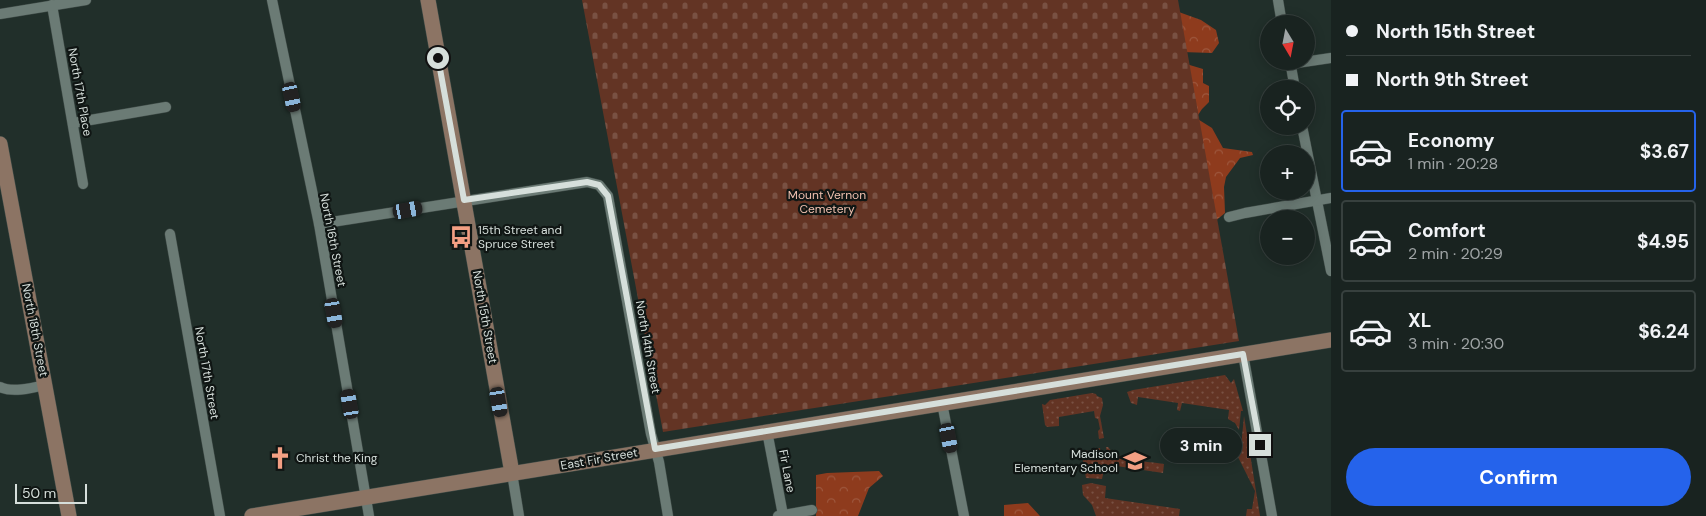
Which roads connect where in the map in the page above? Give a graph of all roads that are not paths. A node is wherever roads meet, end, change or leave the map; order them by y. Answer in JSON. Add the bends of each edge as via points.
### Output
{"nodes":[{"id":1,"x":86,"y":0,"type":"edge"},
{"id":2,"x":272,"y":0,"type":"edge"},
{"id":3,"x":428,"y":0,"type":"edge"},
{"id":4,"x":1278,"y":0,"type":"edge"},
{"id":5,"x":52,"y":6,"type":"junction"},
{"id":6,"x":0,"y":14,"type":"edge"},
{"id":7,"x":1280,"y":15,"type":"edge"},
{"id":8,"x":1331,"y":58,"type":"edge"},
{"id":9,"x":1315,"y":60,"type":"edge"},
{"id":10,"x":166,"y":107,"type":"dead end"},
{"id":11,"x":73,"y":123,"type":"junction"},
{"id":12,"x":1304,"y":135,"type":"edge"},
{"id":13,"x":0,"y":144,"type":"edge"},
{"id":14,"x":83,"y":184,"type":"dead end"},
{"id":15,"x":1331,"y":198,"type":"edge"},
{"id":16,"x":464,"y":200,"type":"junction"},
{"id":17,"x":1316,"y":201,"type":"junction"},
{"id":18,"x":1229,"y":218,"type":"dead end"},
{"id":19,"x":318,"y":224,"type":"junction"},
{"id":20,"x":170,"y":234,"type":"dead end"},
{"id":21,"x":1331,"y":271,"type":"edge"},
{"id":22,"x":1331,"y":340,"type":"edge"},
{"id":23,"x":1243,"y":354,"type":"junction"},
{"id":24,"x":45,"y":385,"type":"junction"},
{"id":25,"x":0,"y":387,"type":"edge"},
{"id":26,"x":942,"y":403,"type":"junction"},
{"id":27,"x":767,"y":431,"type":"junction"},
{"id":28,"x":655,"y":449,"type":"junction"},
{"id":29,"x":512,"y":473,"type":"junction"},
{"id":30,"x":366,"y":497,"type":"junction"},
{"id":31,"x":812,"y":510,"type":"dead end"},
{"id":32,"x":963,"y":515,"type":"edge"},
{"id":33,"x":69,"y":516,"type":"edge"},
{"id":34,"x":220,"y":516,"type":"edge"},
{"id":35,"x":252,"y":516,"type":"edge"},
{"id":36,"x":369,"y":516,"type":"edge"},
{"id":37,"x":519,"y":516,"type":"edge"},
{"id":38,"x":668,"y":516,"type":"edge"},
{"id":39,"x":780,"y":516,"type":"edge"},
{"id":40,"x":1272,"y":516,"type":"edge"}],
"edges":[{"from":1,"to":5,"type":"street"},
{"from":2,"to":19,"type":"street","name":"North 16th Street"},
{"from":3,"to":16,"type":"street","name":"North 15th Street"},
{"from":4,"to":7,"type":"street"},
{"from":5,"to":6,"type":"street"},
{"from":5,"to":11,"type":"street","name":"North 17th Place"},
{"from":8,"to":9,"type":"street"},
{"from":10,"to":11,"type":"street"},
{"from":11,"to":14,"type":"street","name":"North 17th Place"},
{"from":12,"to":17,"type":"street"},
{"from":13,"to":24,"type":"street","name":"North 18th Street"},
{"from":15,"to":17,"type":"street"},
{"from":16,"to":19,"type":"street"},
{"from":16,"to":28,"type":"street","name":"North 14th Street","via":[[587,182],[599,185],[608,196]]},
{"from":16,"to":29,"type":"street","name":"North 15th Street"},
{"from":17,"to":18,"type":"street"},
{"from":17,"to":21,"type":"street"},
{"from":19,"to":30,"type":"street","name":"North 16th Street"},
{"from":20,"to":34,"type":"street","name":"North 17th Street"},
{"from":22,"to":23,"type":"street","name":"East Fir Street"},
{"from":23,"to":26,"type":"street","name":"East Fir Street"},
{"from":23,"to":40,"type":"street"},
{"from":24,"to":25,"type":"street","via":[[22,389]]},
{"from":24,"to":33,"type":"street","name":"North 18th Street"},
{"from":26,"to":27,"type":"street","name":"East Fir Street"},
{"from":26,"to":32,"type":"street"},
{"from":27,"to":28,"type":"street","name":"East Fir Street"},
{"from":27,"to":39,"type":"street","name":"Fir Lane"},
{"from":28,"to":29,"type":"street","name":"East Fir Street"},
{"from":28,"to":38,"type":"street","name":"North 14th Street"},
{"from":29,"to":30,"type":"street","name":"East Fir Street"},
{"from":29,"to":37,"type":"street","name":"North 15th Street"},
{"from":30,"to":35,"type":"street","name":"East Fir Street"},
{"from":30,"to":36,"type":"street","name":"North 16th Street"},
{"from":31,"to":39,"type":"street","name":"Fir Lane"}]}
